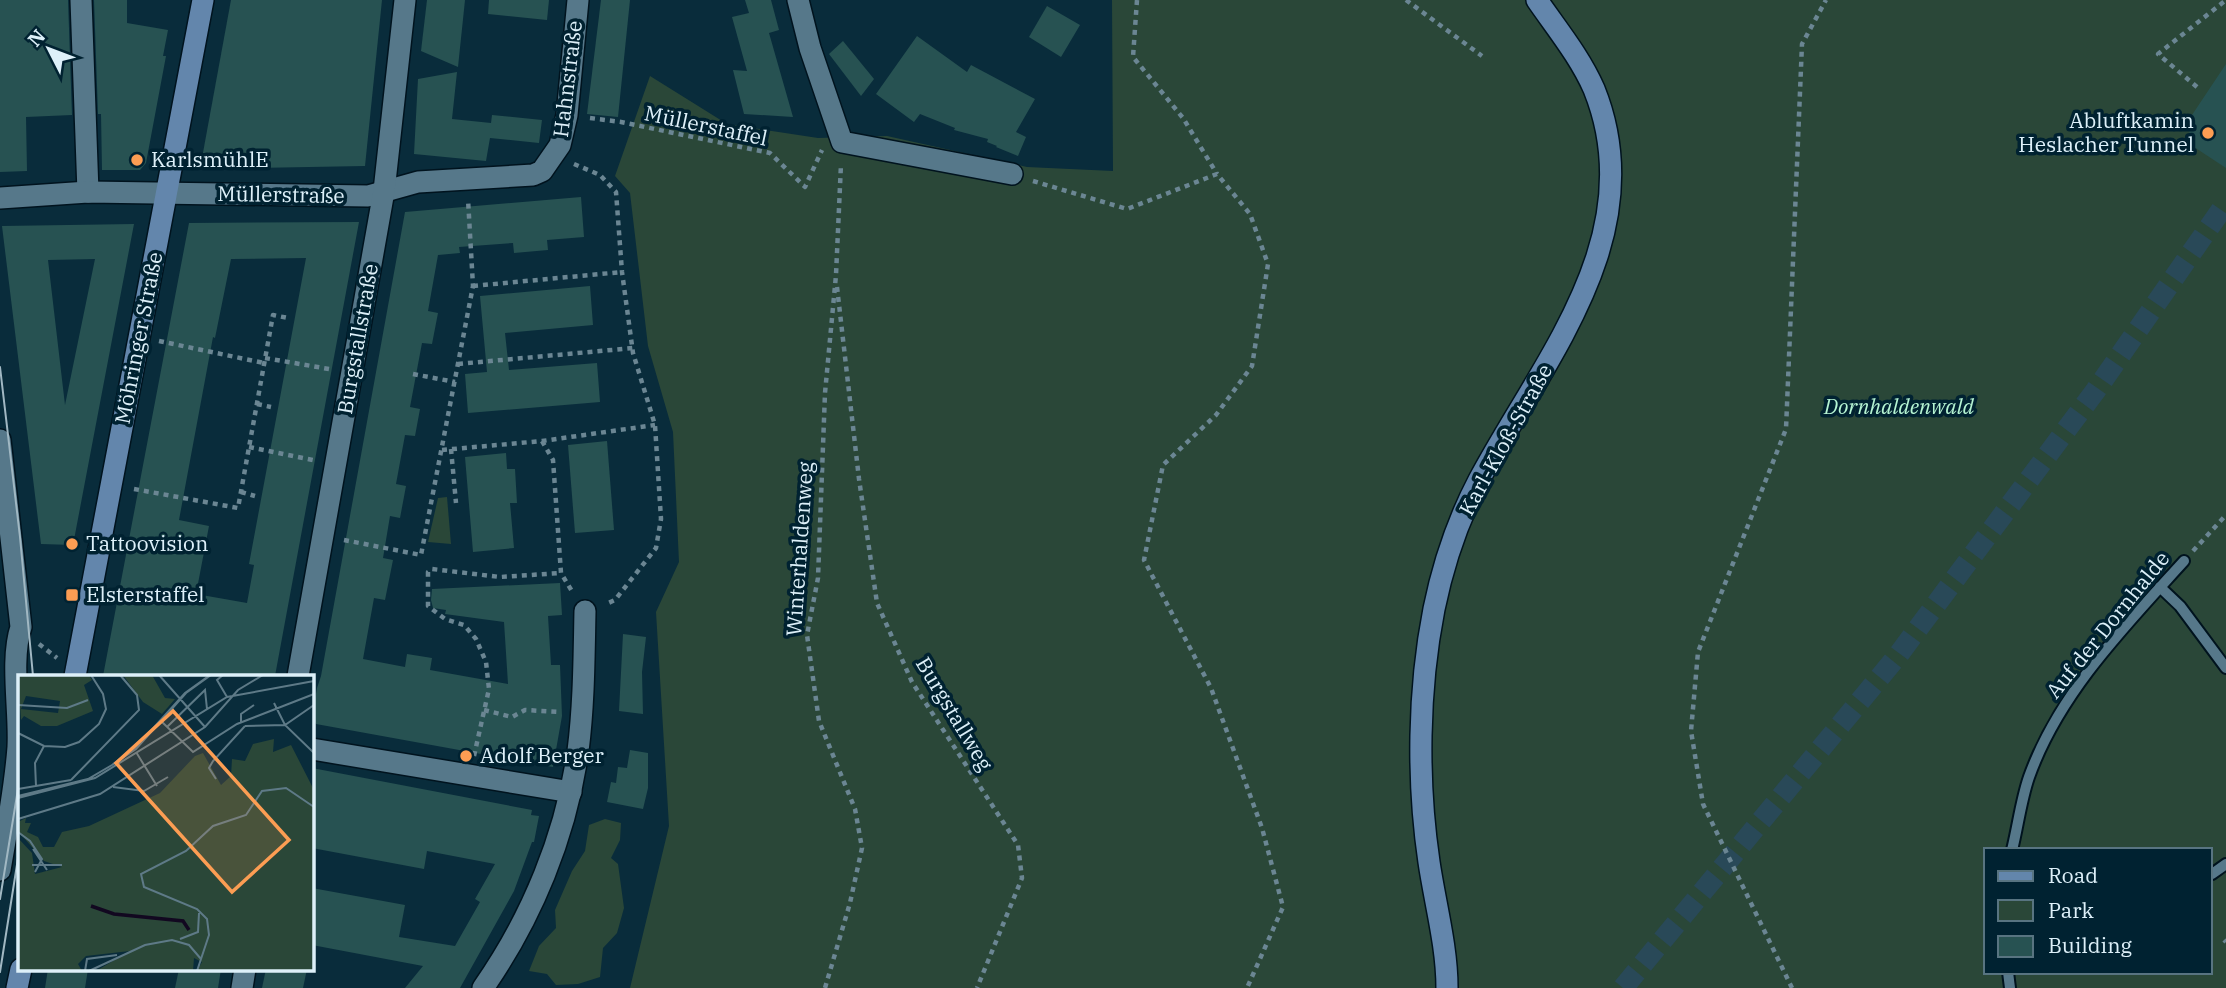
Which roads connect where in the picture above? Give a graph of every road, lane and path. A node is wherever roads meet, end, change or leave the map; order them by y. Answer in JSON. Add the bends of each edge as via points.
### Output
{"nodes":[{"id":1,"x":81,"y":0,"type":"edge"},
{"id":2,"x":203,"y":0,"type":"edge"},
{"id":3,"x":405,"y":0,"type":"edge"},
{"id":4,"x":578,"y":0,"type":"edge"},
{"id":5,"x":798,"y":0,"type":"edge"},
{"id":6,"x":1138,"y":0,"type":"edge"},
{"id":7,"x":1406,"y":0,"type":"edge"},
{"id":8,"x":1537,"y":0,"type":"edge"},
{"id":9,"x":1825,"y":0,"type":"edge"},
{"id":10,"x":2226,"y":0,"type":"edge"},
{"id":11,"x":1482,"y":56,"type":"dead end"},
{"id":12,"x":2197,"y":87,"type":"dead end"},
{"id":13,"x":567,"y":115,"type":"junction"},
{"id":14,"x":842,"y":142,"type":"junction"},
{"id":15,"x":554,"y":157,"type":"joint"},
{"id":16,"x":585,"y":167,"type":"dead end"},
{"id":17,"x":1012,"y":174,"type":"joint"},
{"id":18,"x":1217,"y":174,"type":"junction"},
{"id":19,"x":467,"y":179,"type":"junction"},
{"id":20,"x":384,"y":191,"type":"junction"},
{"id":21,"x":88,"y":192,"type":"junction"},
{"id":22,"x":167,"y":193,"type":"junction"},
{"id":23,"x":0,"y":198,"type":"edge"},
{"id":24,"x":622,"y":272,"type":"junction"},
{"id":25,"x":836,"y":275,"type":"junction"},
{"id":26,"x":473,"y":286,"type":"junction"},
{"id":27,"x":288,"y":318,"type":"dead end"},
{"id":28,"x":139,"y":337,"type":"junction"},
{"id":29,"x":632,"y":348,"type":"junction"},
{"id":30,"x":264,"y":360,"type":"junction"},
{"id":31,"x":458,"y":364,"type":"junction"},
{"id":32,"x":352,"y":373,"type":"junction"},
{"id":33,"x":414,"y":374,"type":"dead end"},
{"id":34,"x":455,"y":382,"type":"junction"},
{"id":35,"x":257,"y":404,"type":"junction"},
{"id":36,"x":271,"y":407,"type":"dead end"},
{"id":37,"x":655,"y":425,"type":"junction"},
{"id":38,"x":0,"y":440,"type":"edge"},
{"id":39,"x":541,"y":440,"type":"junction"},
{"id":40,"x":249,"y":447,"type":"junction"},
{"id":41,"x":451,"y":449,"type":"junction"},
{"id":42,"x":442,"y":450,"type":"junction"},
{"id":43,"x":336,"y":464,"type":"junction"},
{"id":44,"x":111,"y":485,"type":"junction"},
{"id":45,"x":241,"y":492,"type":"junction"},
{"id":46,"x":256,"y":496,"type":"dead end"},
{"id":47,"x":456,"y":503,"type":"dead end"},
{"id":48,"x":2226,"y":515,"type":"edge"},
{"id":49,"x":323,"y":536,"type":"junction"},
{"id":50,"x":2184,"y":561,"type":"joint"},
{"id":51,"x":561,"y":573,"type":"junction"},
{"id":52,"x":2160,"y":587,"type":"junction"},
{"id":53,"x":585,"y":611,"type":"junction"},
{"id":54,"x":2226,"y":668,"type":"edge"},
{"id":55,"x":75,"y":675,"type":"edge"},
{"id":56,"x":298,"y":675,"type":"edge"},
{"id":57,"x":484,"y":710,"type":"junction"},
{"id":58,"x":581,"y":715,"type":"junction"},
{"id":59,"x":313,"y":749,"type":"edge"},
{"id":60,"x":469,"y":775,"type":"junction"},
{"id":61,"x":571,"y":792,"type":"junction"},
{"id":62,"x":2012,"y":848,"type":"edge"},
{"id":63,"x":0,"y":870,"type":"edge"},
{"id":64,"x":20,"y":970,"type":"edge"},
{"id":65,"x":245,"y":970,"type":"edge"},
{"id":66,"x":17,"y":988,"type":"edge"},
{"id":67,"x":242,"y":988,"type":"edge"},
{"id":68,"x":483,"y":988,"type":"edge"},
{"id":69,"x":825,"y":988,"type":"edge"},
{"id":70,"x":977,"y":988,"type":"edge"},
{"id":71,"x":1247,"y":988,"type":"edge"},
{"id":72,"x":1447,"y":988,"type":"edge"},
{"id":73,"x":1792,"y":988,"type":"edge"}],
"edges":[{"from":1,"to":21,"type":"street"},
{"from":2,"to":22,"type":"main road","name":"Möhringer Straße"},
{"from":3,"to":20,"type":"street","name":"Burgstallstraße"},
{"from":4,"to":13,"type":"street","name":"Hahnstraße"},
{"from":5,"to":14,"type":"street"},
{"from":6,"to":18,"type":"path","via":[[1133,57],[1183,118]]},
{"from":7,"to":11,"type":"path"},
{"from":8,"to":72,"type":"main road","name":"Karl-Kloß-Straße","via":[[1593,88],[1606,131],[1609,188],[1588,284],[1560,342],[1479,480],[1448,552],[1435,608],[1423,686],[1423,806]]},
{"from":9,"to":73,"type":"path","via":[[1802,44],[1786,429],[1698,652],[1691,731],[1703,804]]},
{"from":10,"to":12,"type":"path","via":[[2158,54]]},
{"from":13,"to":14,"type":"path","name":"Müllerstaffel","via":[[770,153],[805,187],[820,150]]},
{"from":13,"to":15,"type":"street","name":"Hahnstraße"},
{"from":14,"to":17,"type":"street"},
{"from":14,"to":25,"type":"path","name":"Winterhaldenweg"},
{"from":15,"to":19,"type":"street","name":"Müllerstraße","via":[[533,175]]},
{"from":16,"to":24,"type":"path","via":[[616,192]]},
{"from":17,"to":18,"type":"path","via":[[1127,209]]},
{"from":18,"to":71,"type":"path","via":[[1250,214],[1268,264],[1252,366],[1216,415],[1163,465],[1143,560],[1211,688],[1262,828],[1283,907]]},
{"from":19,"to":20,"type":"street","name":"Müllerstraße","via":[[418,182]]},
{"from":19,"to":26,"type":"path"},
{"from":20,"to":22,"type":"street","name":"Müllerstraße","via":[[368,196]]},
{"from":20,"to":32,"type":"street","name":"Burgstallstraße"},
{"from":21,"to":22,"type":"street","name":"Müllerstraße"},
{"from":21,"to":23,"type":"street","name":"Müllerstraße"},
{"from":22,"to":28,"type":"main road","name":"Möhringer Straße"},
{"from":24,"to":26,"type":"path"},
{"from":24,"to":29,"type":"path"},
{"from":25,"to":69,"type":"path","name":"Winterhaldenweg","via":[[825,393],[817,578],[807,635],[819,720],[855,809],[862,848]]},
{"from":25,"to":70,"type":"path","name":"Burgstallweg","via":[[877,603],[912,682],[1018,845],[1022,878]]},
{"from":26,"to":31,"type":"path"},
{"from":27,"to":30,"type":"path","via":[[273,315]]},
{"from":28,"to":30,"type":"path"},
{"from":28,"to":44,"type":"main road","name":"Möhringer Straße"},
{"from":29,"to":31,"type":"path"},
{"from":29,"to":37,"type":"path"},
{"from":30,"to":32,"type":"path"},
{"from":30,"to":35,"type":"path"},
{"from":31,"to":34,"type":"path"},
{"from":32,"to":43,"type":"street","name":"Burgstallstraße"},
{"from":33,"to":34,"type":"path"},
{"from":34,"to":42,"type":"path"},
{"from":35,"to":36,"type":"path"},
{"from":35,"to":40,"type":"path"},
{"from":37,"to":39,"type":"path"},
{"from":37,"to":53,"type":"path","via":[[661,519],[656,548],[615,600]]},
{"from":38,"to":63,"type":"street","via":[[21,628],[17,640],[18,744]]},
{"from":39,"to":41,"type":"path"},
{"from":39,"to":51,"type":"path","via":[[553,460]]},
{"from":40,"to":43,"type":"path"},
{"from":40,"to":45,"type":"path"},
{"from":41,"to":42,"type":"path"},
{"from":41,"to":47,"type":"path"},
{"from":42,"to":49,"type":"path","via":[[421,555]]},
{"from":43,"to":49,"type":"street","name":"Burgstallstraße"},
{"from":44,"to":45,"type":"path","via":[[238,508]]},
{"from":44,"to":55,"type":"main road","name":"Möhringer Straße"},
{"from":45,"to":46,"type":"path"},
{"from":48,"to":50,"type":"path","name":"Auf der Dornhalde"},
{"from":49,"to":56,"type":"street","name":"Burgstallstraße"},
{"from":50,"to":52,"type":"lane","name":"Auf der Dornhalde"},
{"from":51,"to":53,"type":"path"},
{"from":51,"to":57,"type":"path","via":[[500,577],[428,572],[428,606],[445,619],[464,625],[486,663],[489,690]]},
{"from":52,"to":54,"type":"lane","via":[[2180,606]]},
{"from":52,"to":62,"type":"lane","name":"Auf der Dornhalde","via":[[2077,688],[2048,736],[2029,778]]},
{"from":53,"to":58,"type":"street"},
{"from":57,"to":58,"type":"path","via":[[512,717],[525,710]]},
{"from":57,"to":60,"type":"path"},
{"from":58,"to":61,"type":"street"},
{"from":59,"to":60,"type":"street"},
{"from":60,"to":61,"type":"street"},
{"from":61,"to":68,"type":"street","via":[[537,892]]},
{"from":64,"to":66,"type":"main road"},
{"from":65,"to":67,"type":"street"}]}
